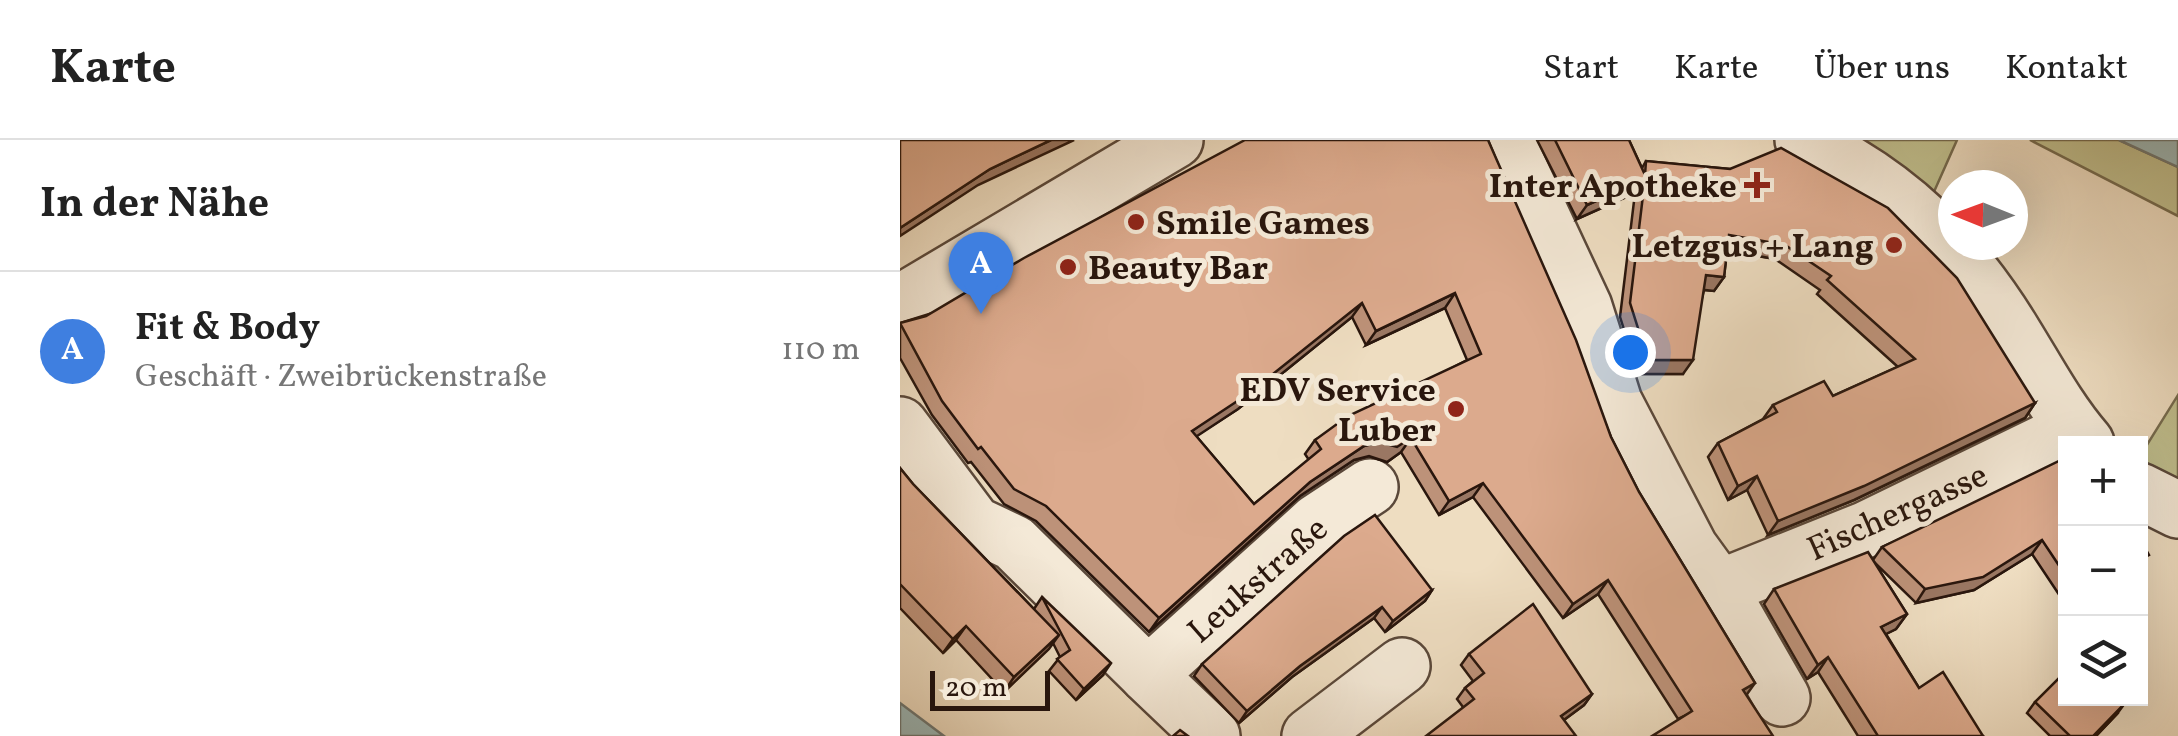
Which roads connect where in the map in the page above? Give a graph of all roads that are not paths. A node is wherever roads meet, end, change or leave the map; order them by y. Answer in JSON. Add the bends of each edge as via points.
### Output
{"nodes":[{"id":1,"x":1175,"y":140,"type":"edge"},
{"id":2,"x":1506,"y":140,"type":"edge"},
{"id":3,"x":1804,"y":140,"type":"edge"},
{"id":4,"x":900,"y":303,"type":"edge"},
{"id":5,"x":900,"y":425,"type":"edge"},
{"id":6,"x":2080,"y":436,"type":"edge"},
{"id":7,"x":2058,"y":445,"type":"edge"},
{"id":8,"x":1370,"y":487,"type":"dead end"},
{"id":9,"x":2148,"y":494,"type":"edge"},
{"id":10,"x":2178,"y":510,"type":"edge"},
{"id":11,"x":1718,"y":588,"type":"junction"},
{"id":12,"x":1402,"y":666,"type":"dead end"},
{"id":13,"x":1148,"y":675,"type":"junction"},
{"id":14,"x":1782,"y":698,"type":"dead end"},
{"id":15,"x":1212,"y":736,"type":"edge"},
{"id":16,"x":1310,"y":736,"type":"edge"}],
"edges":[{"from":1,"to":4,"type":"street"},
{"from":2,"to":11,"type":"street","via":[[1584,306],[1614,402]]},
{"from":3,"to":6,"type":"street","via":[[1864,170],[1929,221],[1956,250]]},
{"from":5,"to":13,"type":"street","via":[[974,524],[1014,543]]},
{"from":7,"to":11,"type":"street","name":"Fischergasse"},
{"from":8,"to":13,"type":"street","name":"Leukstraße","via":[[1317,522]]},
{"from":9,"to":10,"type":"street"},
{"from":11,"to":14,"type":"street"},
{"from":12,"to":16,"type":"street"},
{"from":13,"to":15,"type":"street"}]}
